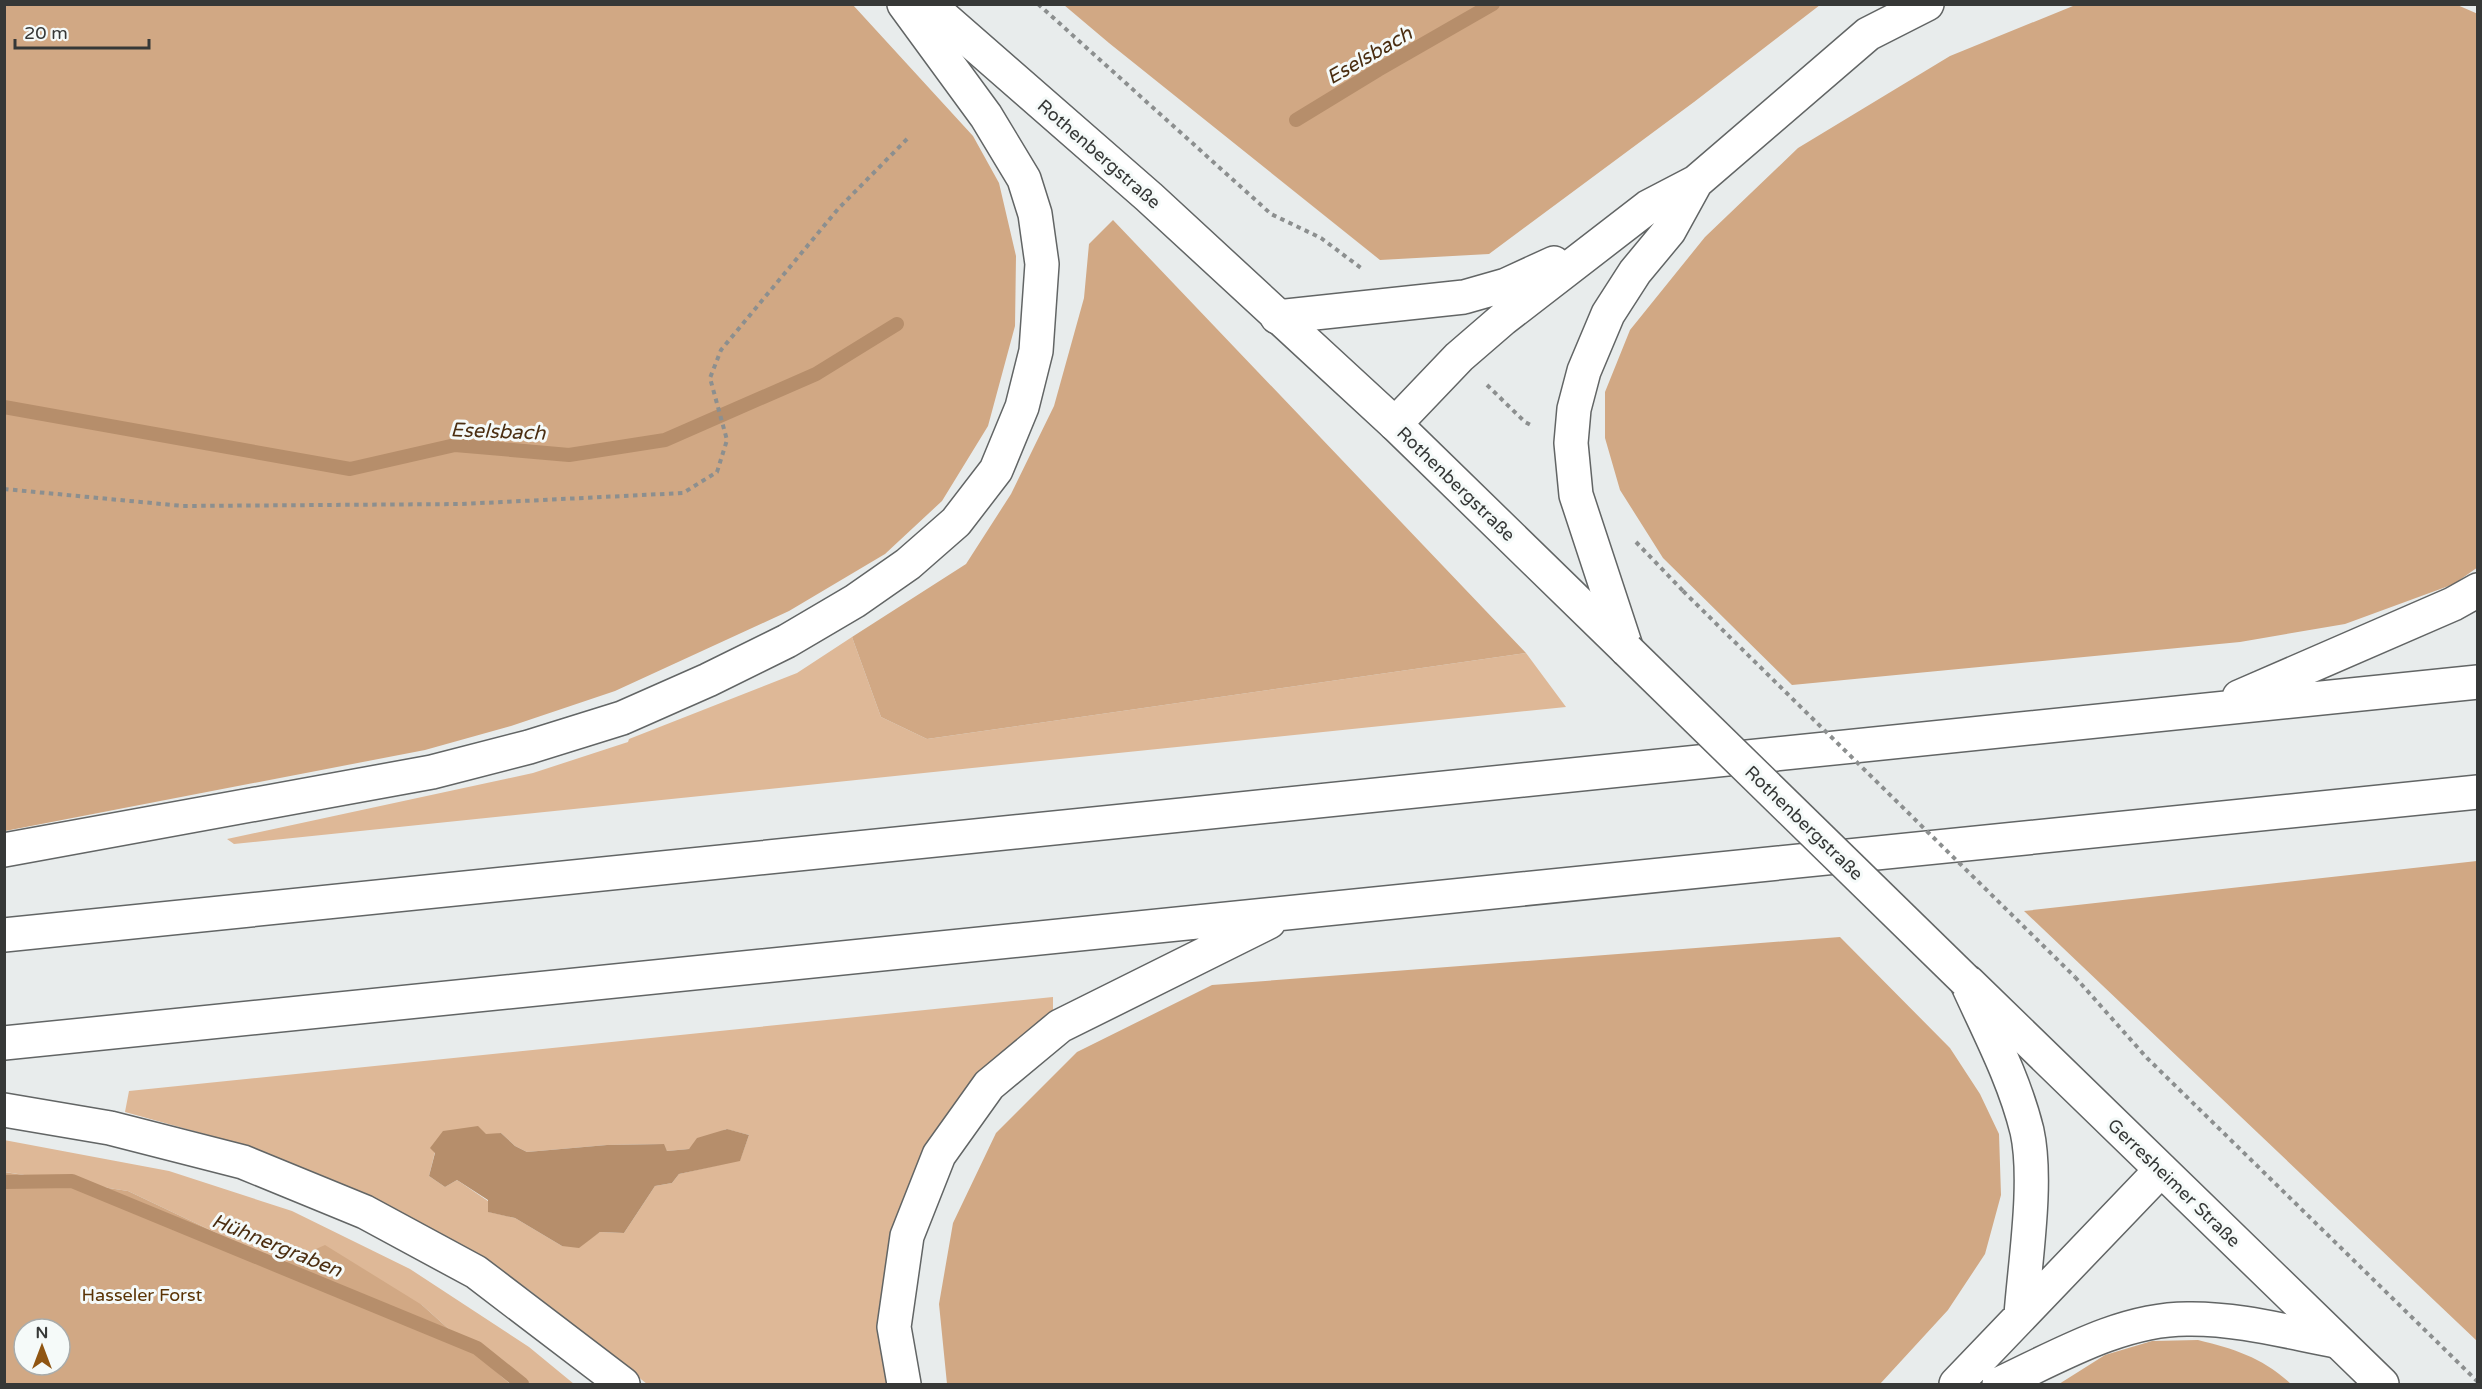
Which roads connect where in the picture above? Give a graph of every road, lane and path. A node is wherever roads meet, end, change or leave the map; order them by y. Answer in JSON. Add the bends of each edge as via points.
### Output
{"nodes":[{"id":1,"x":904,"y":4,"type":"edge"},
{"id":2,"x":928,"y":4,"type":"edge"},
{"id":3,"x":1927,"y":4,"type":"edge"},
{"id":4,"x":908,"y":138,"type":"dead end"},
{"id":5,"x":1696,"y":182,"type":"junction"},
{"id":6,"x":1605,"y":240,"type":"junction"},
{"id":7,"x":1277,"y":317,"type":"junction"},
{"id":8,"x":1395,"y":424,"type":"junction"},
{"id":9,"x":4,"y":489,"type":"edge"},
{"id":10,"x":2478,"y":590,"type":"edge"},
{"id":11,"x":1683,"y":591,"type":"dead end"},
{"id":12,"x":1627,"y":650,"type":"junction"},
{"id":13,"x":2478,"y":682,"type":"edge"},
{"id":14,"x":2210,"y":710,"type":"junction"},
{"id":15,"x":2478,"y":792,"type":"edge"},
{"id":16,"x":4,"y":850,"type":"edge"},
{"id":17,"x":1287,"y":914,"type":"junction"},
{"id":18,"x":4,"y":935,"type":"edge"},
{"id":19,"x":1966,"y":981,"type":"junction"},
{"id":20,"x":4,"y":1043,"type":"edge"},
{"id":21,"x":4,"y":1110,"type":"edge"},
{"id":22,"x":2161,"y":1170,"type":"junction"},
{"id":23,"x":2021,"y":1315,"type":"junction"},
{"id":24,"x":2336,"y":1341,"type":"junction"},
{"id":25,"x":2478,"y":1382,"type":"edge"},
{"id":26,"x":623,"y":1384,"type":"edge"},
{"id":27,"x":904,"y":1384,"type":"edge"},
{"id":28,"x":1956,"y":1384,"type":"edge"},
{"id":29,"x":1999,"y":1384,"type":"edge"},
{"id":30,"x":2382,"y":1384,"type":"edge"}],
"edges":[{"from":1,"to":16,"type":"main road","via":[[986,116],[1024,179],[1035,214],[1042,264],[1036,351],[1022,407],[996,470],[956,522],[908,564],[787,641],[622,718],[432,772]]},
{"from":2,"to":7,"type":"main road","name":"Rothenbergstraße","via":[[1149,197]]},
{"from":3,"to":5,"type":"main road","via":[[1868,34]]},
{"from":4,"to":9,"type":"path","via":[[838,209],[721,350],[710,378],[727,440],[717,472],[683,493],[462,504],[183,506]]},
{"from":5,"to":6,"type":"main road","via":[[1648,207]]},
{"from":5,"to":12,"type":"main road","via":[[1669,231],[1635,272],[1608,314],[1584,371],[1574,409],[1571,443],[1576,495]]},
{"from":6,"to":7,"type":"main road","via":[[1506,285],[1464,297]]},
{"from":6,"to":8,"type":"main road","via":[[1467,350]]},
{"from":7,"to":8,"type":"main road","name":"Rothenbergstraße"},
{"from":8,"to":12,"type":"main road","name":"Rothenbergstraße"},
{"from":10,"to":14,"type":"main road"},
{"from":11,"to":25,"type":"path","bridge":true,"via":[[2076,977],[2147,1058]]},
{"from":12,"to":19,"type":"main road","name":"Rothenbergstraße","bridge":true},
{"from":13,"to":14,"type":"main road"},
{"from":14,"to":18,"type":"main road"},
{"from":15,"to":17,"type":"main road"},
{"from":17,"to":20,"type":"main road"},
{"from":17,"to":27,"type":"main road","via":[[1060,1026],[989,1085],[939,1155],[907,1236],[894,1327]]},
{"from":19,"to":22,"type":"main road","name":"Gerresheimer Straße"},
{"from":19,"to":23,"type":"main road","via":[[2011,1080],[2027,1132],[2031,1176]]},
{"from":21,"to":26,"type":"main road","via":[[110,1128],[243,1162],[365,1212],[476,1272]]},
{"from":22,"to":23,"type":"main road"},
{"from":22,"to":24,"type":"main road","name":"Gerresheimer Straße"},
{"from":23,"to":28,"type":"main road"},
{"from":24,"to":29,"type":"main road","via":[[2241,1323],[2186,1318],[2142,1325],[2090,1341]]},
{"from":24,"to":30,"type":"main road","name":"Gerresheimer Straße"}]}
